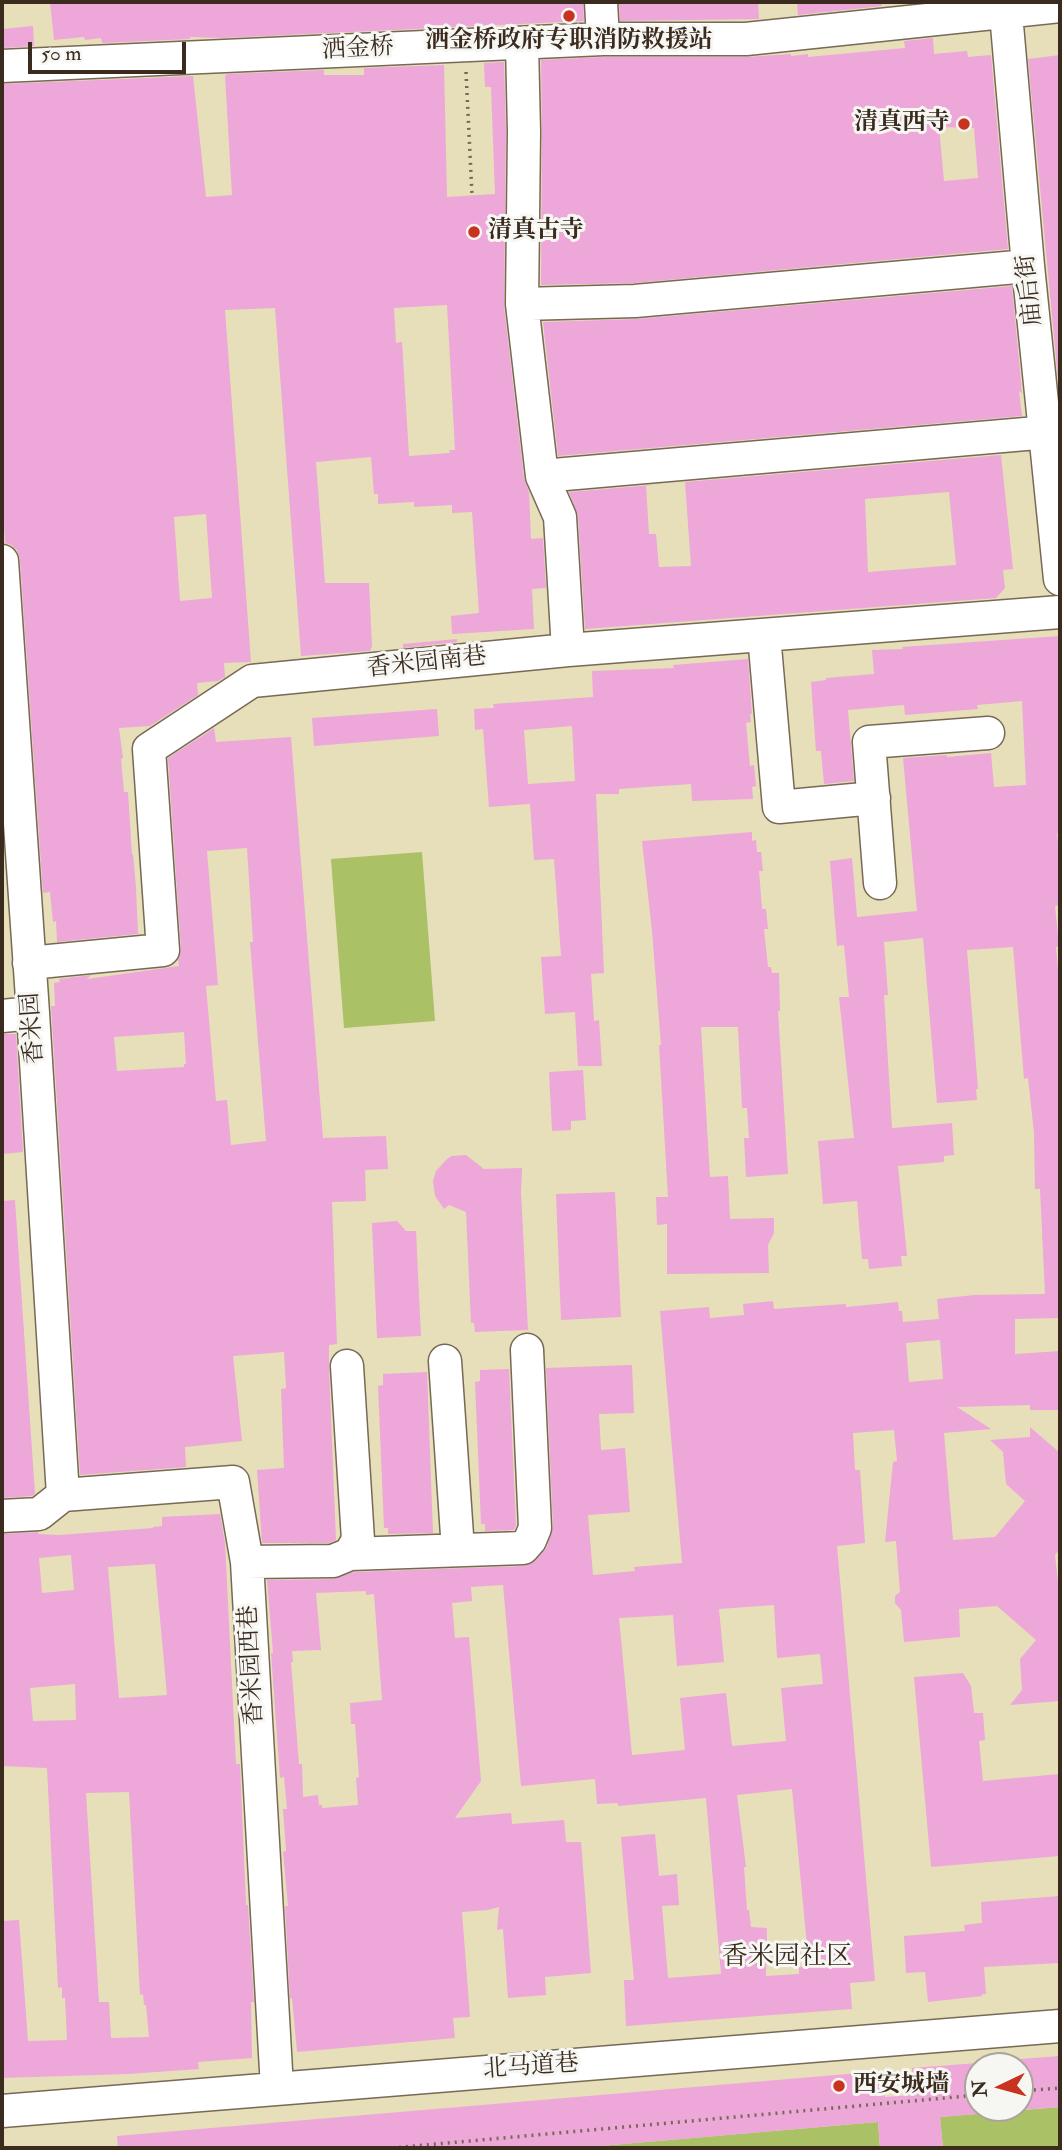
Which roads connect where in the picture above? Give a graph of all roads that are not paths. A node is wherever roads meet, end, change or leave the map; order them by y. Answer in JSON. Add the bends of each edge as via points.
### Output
{"nodes":[{"id":1,"x":601,"y":2,"type":"edge"},
{"id":2,"x":1060,"y":6,"type":"edge"},
{"id":3,"x":1006,"y":7,"type":"edge"},
{"id":4,"x":603,"y":39,"type":"junction"},
{"id":5,"x":522,"y":43,"type":"junction"},
{"id":6,"x":2,"y":66,"type":"edge"},
{"id":7,"x":1028,"y":266,"type":"junction"},
{"id":8,"x":522,"y":304,"type":"junction"},
{"id":9,"x":1053,"y":431,"type":"edge"},
{"id":10,"x":542,"y":476,"type":"junction"},
{"id":11,"x":2,"y":561,"type":"edge"},
{"id":12,"x":1060,"y":579,"type":"edge"},
{"id":13,"x":1060,"y":612,"type":"edge"},
{"id":14,"x":764,"y":635,"type":"junction"},
{"id":15,"x":568,"y":650,"type":"junction"},
{"id":16,"x":5,"y":652,"type":"edge"},
{"id":17,"x":988,"y":733,"type":"dead end"},
{"id":18,"x":8,"y":751,"type":"edge"},
{"id":19,"x":874,"y":798,"type":"junction"},
{"id":20,"x":880,"y":883,"type":"dead end"},
{"id":21,"x":29,"y":963,"type":"junction"},
{"id":22,"x":33,"y":1013,"type":"junction"},
{"id":23,"x":2,"y":1016,"type":"edge"},
{"id":24,"x":527,"y":1350,"type":"dead end"},
{"id":25,"x":445,"y":1362,"type":"dead end"},
{"id":26,"x":347,"y":1366,"type":"dead end"},
{"id":27,"x":62,"y":1495,"type":"junction"},
{"id":28,"x":2,"y":1516,"type":"edge"},
{"id":29,"x":458,"y":1550,"type":"junction"},
{"id":30,"x":350,"y":1553,"type":"junction"},
{"id":31,"x":247,"y":1562,"type":"junction"},
{"id":32,"x":1060,"y":2026,"type":"edge"},
{"id":33,"x":277,"y":2088,"type":"junction"},
{"id":34,"x":2,"y":2112,"type":"edge"}],
"edges":[{"from":1,"to":4,"type":"street"},
{"from":2,"to":3,"type":"street","name":"洒金桥"},
{"from":3,"to":4,"type":"street","name":"洒金桥","via":[[746,39]]},
{"from":3,"to":7,"type":"street","name":"庙后街"},
{"from":4,"to":5,"type":"street","name":"洒金桥"},
{"from":5,"to":6,"type":"street","name":"洒金桥"},
{"from":5,"to":8,"type":"street"},
{"from":7,"to":8,"type":"street","via":[[635,302]]},
{"from":7,"to":9,"type":"street","name":"庙后街"},
{"from":8,"to":10,"type":"street"},
{"from":9,"to":10,"type":"street"},
{"from":9,"to":12,"type":"street","name":"庙后街"},
{"from":10,"to":15,"type":"street","via":[[560,517]]},
{"from":11,"to":16,"type":"street","name":"香米园"},
{"from":13,"to":14,"type":"street","name":"香米园南巷"},
{"from":14,"to":15,"type":"street","name":"香米园南巷"},
{"from":14,"to":19,"type":"street","via":[[779,807]]},
{"from":15,"to":21,"type":"street","name":"香米园南巷","via":[[252,681],[149,749],[163,950]]},
{"from":16,"to":18,"type":"street","name":"香米园"},
{"from":17,"to":19,"type":"street","via":[[869,742]]},
{"from":18,"to":21,"type":"street","name":"香米园"},
{"from":19,"to":20,"type":"street"},
{"from":21,"to":22,"type":"street","name":"香米园"},
{"from":22,"to":23,"type":"street"},
{"from":22,"to":27,"type":"street","name":"香米园"},
{"from":24,"to":29,"type":"street","via":[[534,1528],[530,1540],[523,1548]]},
{"from":25,"to":29,"type":"street"},
{"from":26,"to":30,"type":"street","via":[[358,1540]]},
{"from":27,"to":28,"type":"street","via":[[39,1514]]},
{"from":27,"to":31,"type":"street","name":"香米园西巷","via":[[233,1482]]},
{"from":29,"to":30,"type":"street"},
{"from":30,"to":31,"type":"street","via":[[333,1561]]},
{"from":31,"to":33,"type":"street","name":"香米园西巷"},
{"from":32,"to":33,"type":"street","name":"北马道巷"},
{"from":33,"to":34,"type":"street","name":"北马道巷"}]}
